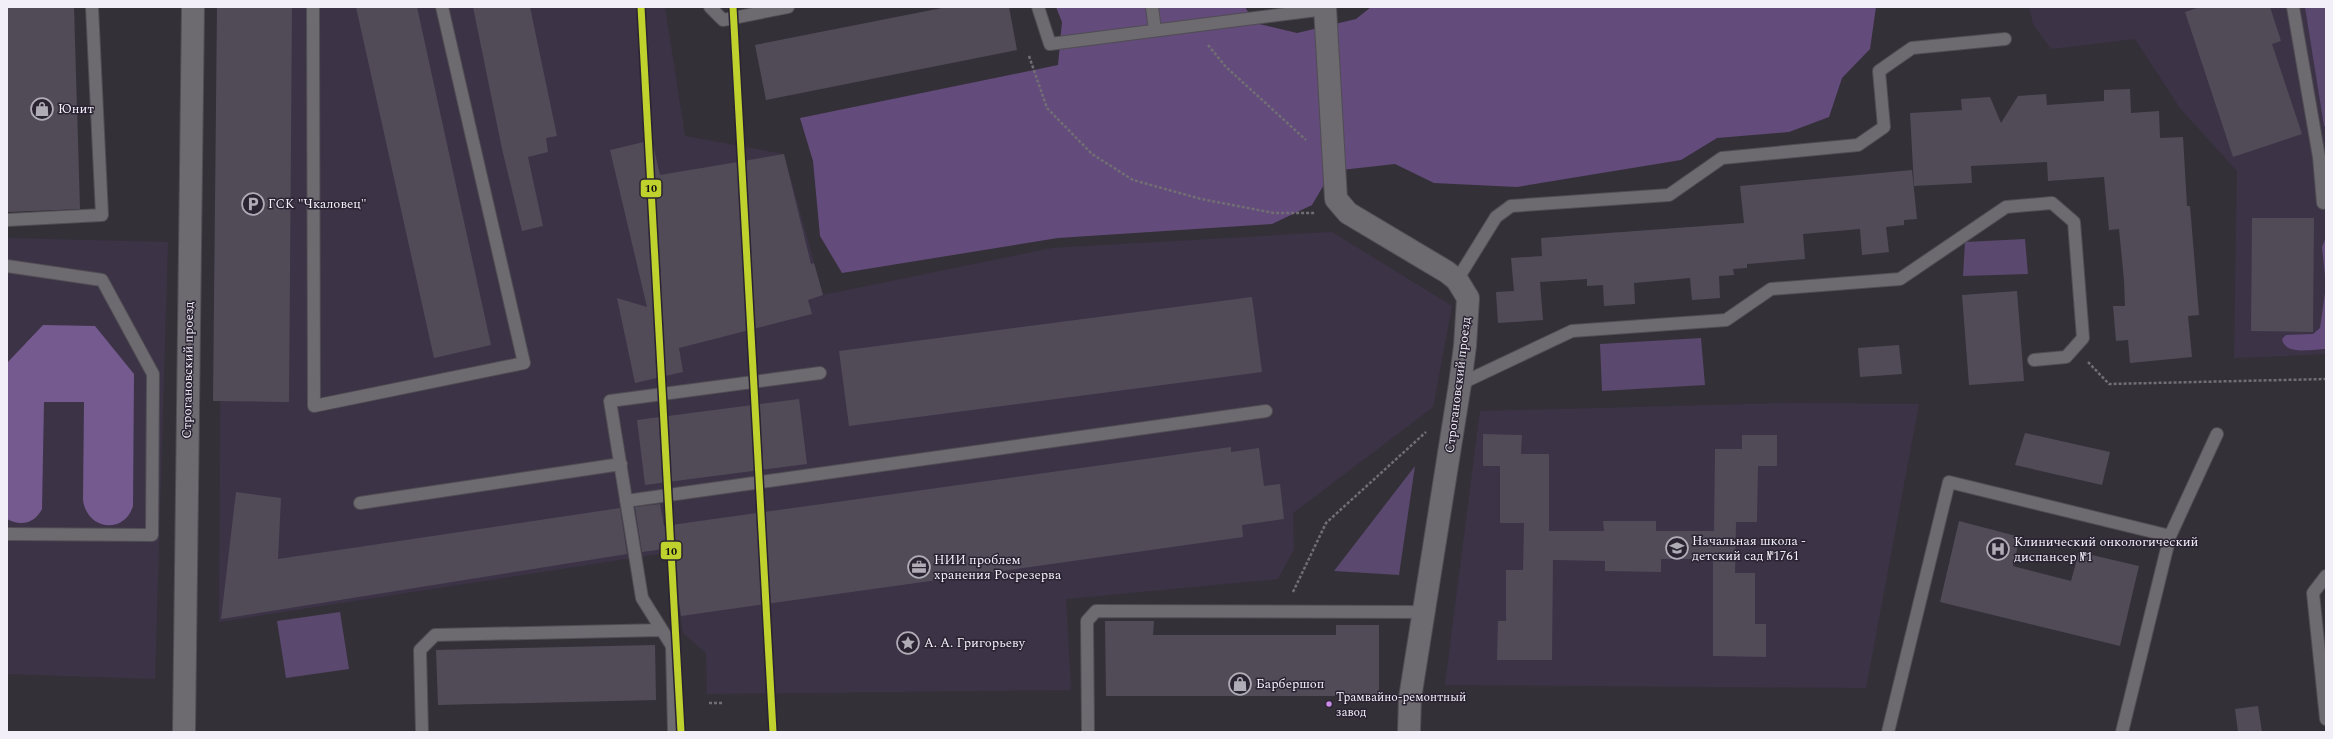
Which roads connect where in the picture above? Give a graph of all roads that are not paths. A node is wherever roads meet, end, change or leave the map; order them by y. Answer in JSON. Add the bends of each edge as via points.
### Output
{"nodes":[{"id":1,"x":92,"y":7,"type":"edge"},
{"id":2,"x":193,"y":7,"type":"edge"},
{"id":3,"x":313,"y":7,"type":"edge"},
{"id":4,"x":442,"y":7,"type":"edge"},
{"id":5,"x":710,"y":7,"type":"edge"},
{"id":6,"x":788,"y":7,"type":"edge"},
{"id":7,"x":1038,"y":7,"type":"edge"},
{"id":8,"x":1152,"y":7,"type":"edge"},
{"id":9,"x":2293,"y":7,"type":"edge"},
{"id":10,"x":1325,"y":8,"type":"edge"},
{"id":11,"x":1155,"y":30,"type":"junction"},
{"id":12,"x":2006,"y":40,"type":"dead end"},
{"id":13,"x":2322,"y":157,"type":"edge"},
{"id":14,"x":2323,"y":203,"type":"dead end"},
{"id":15,"x":7,"y":220,"type":"edge"},
{"id":16,"x":7,"y":266,"type":"edge"},
{"id":17,"x":1457,"y":280,"type":"junction"},
{"id":18,"x":2034,"y":360,"type":"dead end"},
{"id":19,"x":820,"y":374,"type":"dead end"},
{"id":20,"x":1460,"y":384,"type":"junction"},
{"id":21,"x":1266,"y":411,"type":"dead end"},
{"id":22,"x":2217,"y":434,"type":"dead end"},
{"id":23,"x":621,"y":464,"type":"junction"},
{"id":24,"x":626,"y":501,"type":"junction"},
{"id":25,"x":360,"y":503,"type":"dead end"},
{"id":26,"x":7,"y":534,"type":"edge"},
{"id":27,"x":2170,"y":536,"type":"junction"},
{"id":28,"x":2326,"y":576,"type":"edge"},
{"id":29,"x":1424,"y":612,"type":"junction"},
{"id":30,"x":662,"y":630,"type":"junction"},
{"id":31,"x":2326,"y":719,"type":"edge"},
{"id":32,"x":184,"y":732,"type":"edge"},
{"id":33,"x":422,"y":732,"type":"edge"},
{"id":34,"x":674,"y":732,"type":"edge"},
{"id":35,"x":1088,"y":732,"type":"edge"},
{"id":36,"x":1409,"y":732,"type":"edge"},
{"id":37,"x":1888,"y":732,"type":"edge"},
{"id":38,"x":2122,"y":732,"type":"edge"}],
"edges":[{"from":1,"to":15,"type":"lane","via":[[102,215]]},
{"from":2,"to":32,"type":"street","name":"Строгановский проезд"},
{"from":3,"to":4,"type":"lane","via":[[314,406],[524,363]]},
{"from":5,"to":6,"type":"lane","via":[[723,20]]},
{"from":7,"to":11,"type":"lane","via":[[1050,44]]},
{"from":8,"to":11,"type":"lane"},
{"from":9,"to":13,"type":"lane"},
{"from":10,"to":11,"type":"lane"},
{"from":10,"to":17,"type":"street","name":"Строгановский проезд","via":[[1336,199],[1348,213]]},
{"from":12,"to":17,"type":"lane","via":[[1912,48],[1879,71],[1884,126],[1858,145],[1722,158],[1669,195],[1511,206],[1496,217]]},
{"from":13,"to":14,"type":"lane"},
{"from":16,"to":26,"type":"lane","via":[[102,280],[153,374],[152,535]]},
{"from":17,"to":20,"type":"street","name":"Строгановский проезд","via":[[1468,298]]},
{"from":18,"to":20,"type":"lane","via":[[2066,357],[2083,338],[2074,222],[2052,203],[2006,207],[1900,279],[1771,289],[1726,320],[1572,331]]},
{"from":19,"to":23,"type":"lane","via":[[610,401]]},
{"from":20,"to":29,"type":"street","name":"Строгановский проезд"},
{"from":21,"to":24,"type":"lane"},
{"from":22,"to":27,"type":"lane"},
{"from":23,"to":24,"type":"lane"},
{"from":23,"to":25,"type":"lane"},
{"from":24,"to":30,"type":"lane","via":[[642,598]]},
{"from":27,"to":37,"type":"lane","via":[[1949,482]]},
{"from":27,"to":38,"type":"lane"},
{"from":28,"to":31,"type":"lane","via":[[2313,593]]},
{"from":29,"to":35,"type":"lane","via":[[1096,612],[1087,621]]},
{"from":29,"to":36,"type":"street","name":"Строгановский проезд","via":[[1410,698]]},
{"from":30,"to":33,"type":"lane","via":[[435,635],[420,650]]},
{"from":30,"to":34,"type":"lane","via":[[672,646]]}]}
